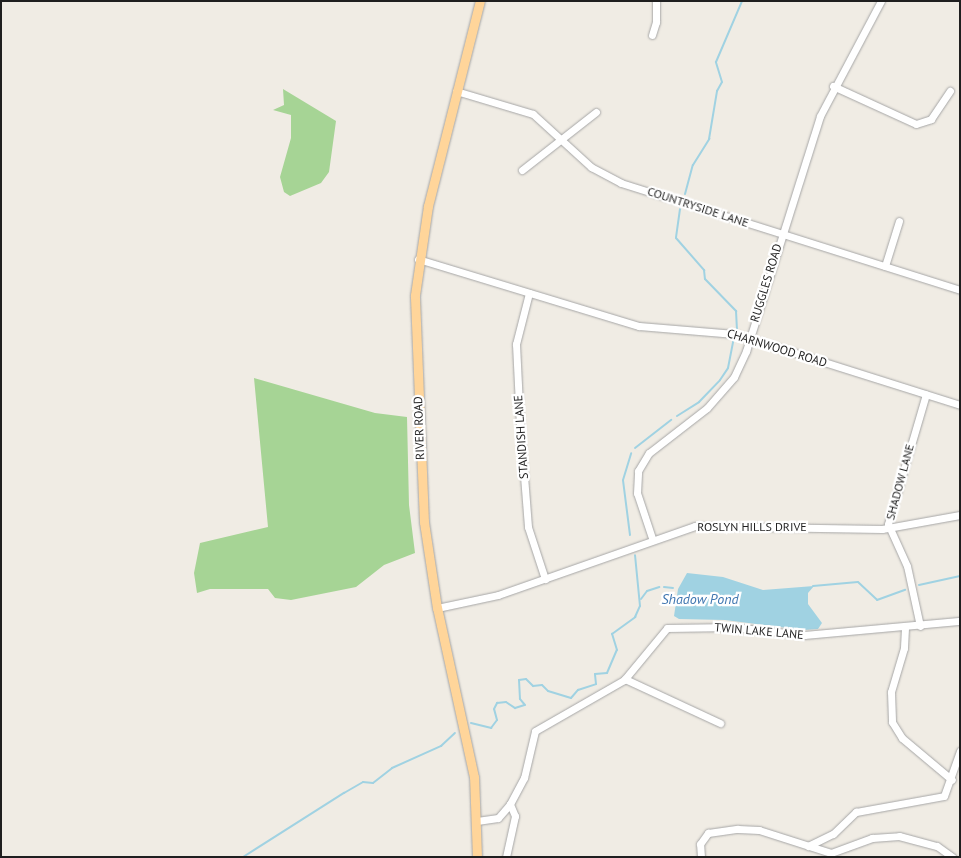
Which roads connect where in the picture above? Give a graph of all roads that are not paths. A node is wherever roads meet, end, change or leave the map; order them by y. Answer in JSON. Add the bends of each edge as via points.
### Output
{"nodes":[{"id":1,"x":480,"y":1,"type":"edge"},
{"id":2,"x":656,"y":1,"type":"edge"},
{"id":3,"x":881,"y":1,"type":"edge"},
{"id":4,"x":652,"y":35,"type":"dead end"},
{"id":5,"x":833,"y":86,"type":"junction"},
{"id":6,"x":456,"y":91,"type":"junction"},
{"id":7,"x":950,"y":91,"type":"dead end"},
{"id":8,"x":596,"y":112,"type":"dead end"},
{"id":9,"x":563,"y":140,"type":"junction"},
{"id":10,"x":522,"y":170,"type":"dead end"},
{"id":11,"x":899,"y":221,"type":"dead end"},
{"id":12,"x":781,"y":234,"type":"junction"},
{"id":13,"x":418,"y":259,"type":"junction"},
{"id":14,"x":885,"y":266,"type":"junction"},
{"id":15,"x":960,"y":290,"type":"edge"},
{"id":16,"x":529,"y":293,"type":"junction"},
{"id":17,"x":750,"y":339,"type":"junction"},
{"id":18,"x":926,"y":394,"type":"junction"},
{"id":19,"x":960,"y":405,"type":"edge"},
{"id":20,"x":960,"y":516,"type":"edge"},
{"id":21,"x":889,"y":528,"type":"junction"},
{"id":22,"x":652,"y":538,"type":"junction"},
{"id":23,"x":545,"y":579,"type":"junction"},
{"id":24,"x":437,"y":608,"type":"junction"},
{"id":25,"x":960,"y":621,"type":"edge"},
{"id":26,"x":920,"y":626,"type":"junction"},
{"id":27,"x":905,"y":628,"type":"junction"},
{"id":28,"x":625,"y":679,"type":"junction"},
{"id":29,"x":720,"y":723,"type":"dead end"},
{"id":30,"x":960,"y":752,"type":"edge"},
{"id":31,"x":952,"y":780,"type":"junction"},
{"id":32,"x":510,"y":804,"type":"junction"},
{"id":33,"x":477,"y":821,"type":"junction"},
{"id":34,"x":805,"y":847,"type":"junction"},
{"id":35,"x":477,"y":857,"type":"edge"},
{"id":36,"x":506,"y":857,"type":"edge"},
{"id":37,"x":701,"y":857,"type":"edge"},
{"id":38,"x":952,"y":857,"type":"edge"}],
"edges":[{"from":1,"to":6,"type":"main road","name":"RIVER ROAD"},
{"from":2,"to":4,"type":"street"},
{"from":3,"to":5,"type":"street","name":"RUGGLES ROAD"},
{"from":5,"to":7,"type":"street","via":[[916,124],[931,119]]},
{"from":5,"to":12,"type":"street","name":"RUGGLES ROAD","via":[[808,148]]},
{"from":6,"to":9,"type":"street","name":"COUNTRYSIDE LANE","via":[[527,110]]},
{"from":6,"to":13,"type":"main road","name":"RIVER ROAD"},
{"from":8,"to":9,"type":"street"},
{"from":9,"to":10,"type":"street"},
{"from":9,"to":12,"type":"street","name":"COUNTRYSIDE LANE","via":[[591,167],[621,183]]},
{"from":11,"to":14,"type":"street"},
{"from":12,"to":14,"type":"street","name":"COUNTRYSIDE LANE"},
{"from":12,"to":17,"type":"street","name":"RUGGLES ROAD"},
{"from":13,"to":16,"type":"street","name":"CHARNWOOD ROAD"},
{"from":13,"to":24,"type":"main road","name":"RIVER ROAD","via":[[415,296],[420,467],[424,522]]},
{"from":14,"to":15,"type":"street","name":"COUNTRYSIDE LANE"},
{"from":16,"to":17,"type":"street","name":"CHARNWOOD ROAD","via":[[640,326],[713,330]]},
{"from":16,"to":23,"type":"street","name":"STANDISH LANE","via":[[516,344],[520,425],[528,527]]},
{"from":17,"to":18,"type":"street","name":"CHARNWOOD ROAD"},
{"from":17,"to":22,"type":"street","name":"RUGGLES ROAD","via":[[734,377],[720,396],[644,458],[637,475],[637,493]]},
{"from":18,"to":19,"type":"street","name":"CHARNWOOD ROAD"},
{"from":18,"to":21,"type":"street","name":"SHADOW LANE","via":[[890,510]]},
{"from":20,"to":21,"type":"street","name":"ROSLYN HILLS DRIVE"},
{"from":21,"to":22,"type":"street","name":"ROSLYN HILLS DRIVE","via":[[715,524],[684,528]]},
{"from":21,"to":26,"type":"street","name":"SHADOW LANE","via":[[907,566]]},
{"from":22,"to":23,"type":"street","name":"ROSLYN HILLS DRIVE"},
{"from":23,"to":24,"type":"street","name":"ROSLYN HILLS DRIVE","via":[[498,595]]},
{"from":24,"to":33,"type":"main road","name":"RIVER ROAD","via":[[471,759]]},
{"from":25,"to":26,"type":"street","name":"TWIN LAKE LANE"},
{"from":26,"to":27,"type":"street","name":"TWIN LAKE LANE"},
{"from":27,"to":28,"type":"street","name":"TWIN LAKE LANE","via":[[805,636],[733,627],[672,627],[661,633]]},
{"from":27,"to":31,"type":"street","via":[[904,648],[891,692],[892,722],[902,738]]},
{"from":28,"to":29,"type":"street"},
{"from":28,"to":32,"type":"street","name":"TWIN LAKE LANE","via":[[535,731],[524,778]]},
{"from":30,"to":31,"type":"street"},
{"from":31,"to":34,"type":"street","via":[[947,793],[940,799],[859,811],[833,834]]},
{"from":32,"to":33,"type":"street","name":"TWIN LAKE LANE","via":[[498,818]]},
{"from":32,"to":36,"type":"street","via":[[515,816]]},
{"from":33,"to":35,"type":"main road","name":"RIVER ROAD"},
{"from":34,"to":37,"type":"street","via":[[759,830],[723,830],[704,837]]},
{"from":34,"to":38,"type":"street","via":[[839,852],[888,835],[937,846]]}]}
